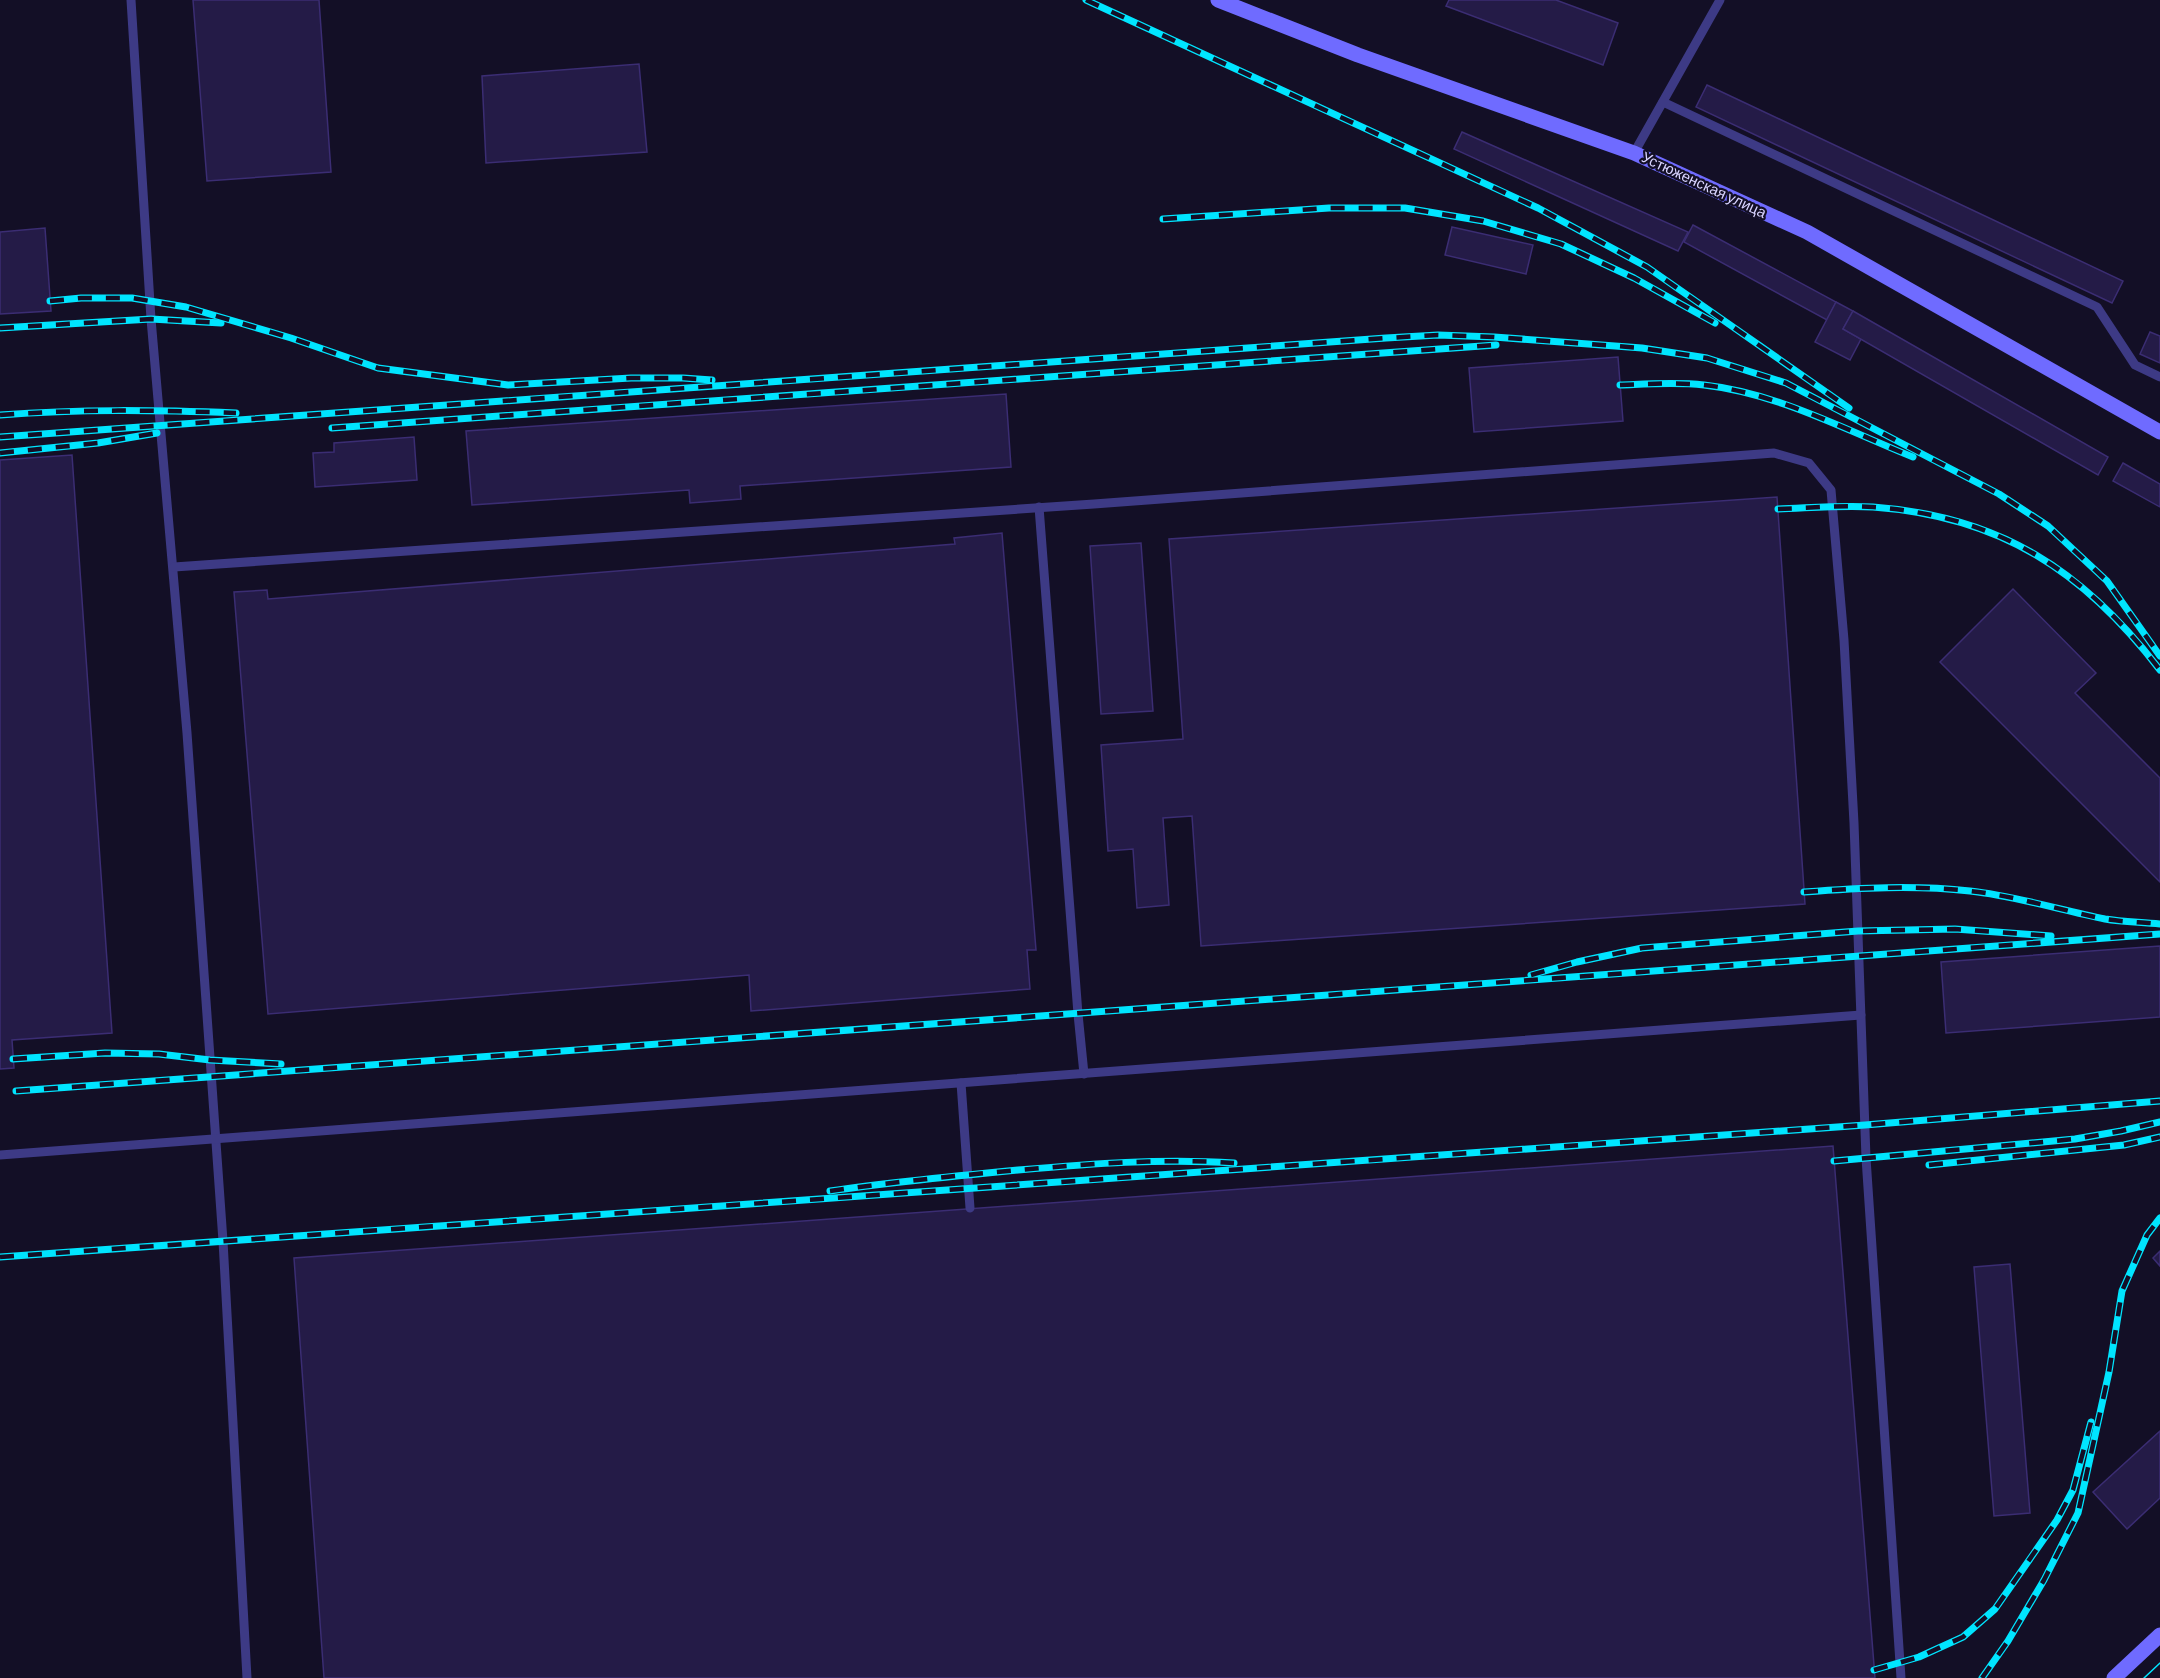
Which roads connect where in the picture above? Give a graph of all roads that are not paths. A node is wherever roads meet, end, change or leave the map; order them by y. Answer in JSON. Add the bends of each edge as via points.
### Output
{"nodes":[{"id":1,"x":131,"y":0,"type":"edge"},
{"id":2,"x":1218,"y":0,"type":"edge"},
{"id":3,"x":1720,"y":0,"type":"edge"},
{"id":4,"x":1663,"y":102,"type":"junction"},
{"id":5,"x":1634,"y":153,"type":"junction"},
{"id":6,"x":2160,"y":377,"type":"edge"},
{"id":7,"x":2160,"y":432,"type":"edge"},
{"id":8,"x":1039,"y":507,"type":"junction"},
{"id":9,"x":174,"y":567,"type":"junction"},
{"id":10,"x":1861,"y":1015,"type":"junction"},
{"id":11,"x":1084,"y":1074,"type":"junction"},
{"id":12,"x":961,"y":1083,"type":"junction"},
{"id":13,"x":216,"y":1139,"type":"junction"},
{"id":14,"x":0,"y":1155,"type":"edge"},
{"id":15,"x":970,"y":1208,"type":"dead end"},
{"id":16,"x":2160,"y":1635,"type":"edge"},
{"id":17,"x":2119,"y":1677,"type":"edge"},
{"id":18,"x":247,"y":1678,"type":"edge"},
{"id":19,"x":1901,"y":1678,"type":"edge"}],
"edges":[{"from":1,"to":9,"type":"lane","via":[[151,320]]},
{"from":2,"to":5,"type":"main road","name":"Устюженская улица","via":[[1358,55]]},
{"from":3,"to":4,"type":"lane"},
{"from":4,"to":5,"type":"lane"},
{"from":4,"to":6,"type":"lane","via":[[2097,307],[2135,365]]},
{"from":5,"to":7,"type":"main road","name":"Устюженская улица","via":[[1807,232]]},
{"from":8,"to":9,"type":"lane"},
{"from":8,"to":10,"type":"lane","via":[[1774,453],[1809,463],[1831,490],[1844,640]]},
{"from":8,"to":11,"type":"lane"},
{"from":9,"to":13,"type":"lane"},
{"from":10,"to":11,"type":"lane"},
{"from":10,"to":19,"type":"lane","via":[[1866,1158]]},
{"from":11,"to":12,"type":"lane"},
{"from":12,"to":13,"type":"lane"},
{"from":12,"to":15,"type":"lane"},
{"from":13,"to":14,"type":"lane"},
{"from":13,"to":18,"type":"lane"},
{"from":16,"to":17,"type":"main road"}]}
